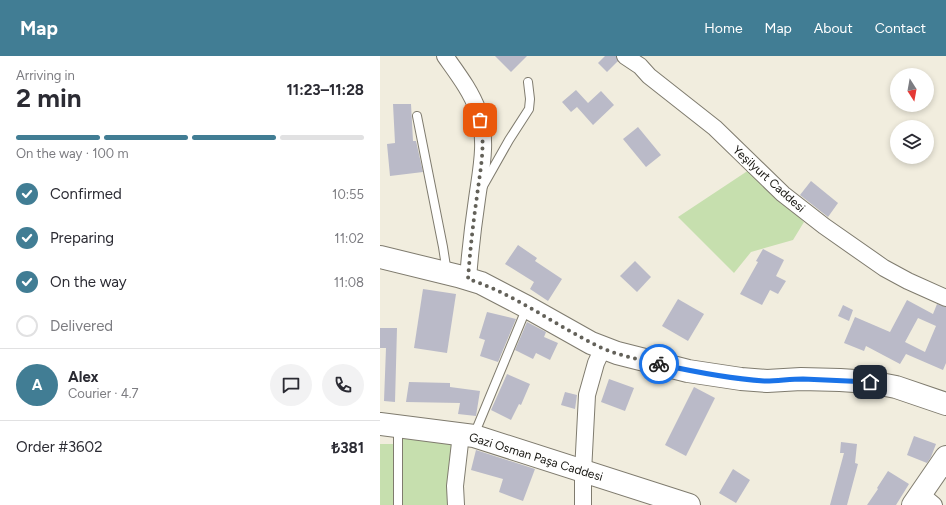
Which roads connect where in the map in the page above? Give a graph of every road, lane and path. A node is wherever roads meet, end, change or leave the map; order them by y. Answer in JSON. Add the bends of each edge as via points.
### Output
{"nodes":[{"id":1,"x":445,"y":56,"type":"edge"},
{"id":2,"x":625,"y":56,"type":"edge"},
{"id":3,"x":528,"y":82,"type":"dead end"},
{"id":4,"x":417,"y":116,"type":"dead end"},
{"id":5,"x":478,"y":193,"type":"junction"},
{"id":6,"x":380,"y":257,"type":"edge"},
{"id":7,"x":447,"y":273,"type":"junction"},
{"id":8,"x":468,"y":279,"type":"junction"},
{"id":9,"x":946,"y":298,"type":"edge"},
{"id":10,"x":527,"y":307,"type":"junction"},
{"id":11,"x":603,"y":348,"type":"junction"},
{"id":12,"x":946,"y":404,"type":"edge"},
{"id":13,"x":389,"y":425,"type":"edge"},
{"id":14,"x":467,"y":435,"type":"junction"},
{"id":15,"x":946,"y":457,"type":"edge"},
{"id":16,"x":583,"y":472,"type":"junction"},
{"id":17,"x":923,"y":501,"type":"edge"},
{"id":18,"x":398,"y":505,"type":"edge"},
{"id":19,"x":456,"y":505,"type":"edge"},
{"id":20,"x":583,"y":505,"type":"edge"},
{"id":21,"x":689,"y":505,"type":"edge"}],
"edges":[{"from":1,"to":5,"type":"street","via":[[474,101],[480,120],[484,140]]},
{"from":2,"to":9,"type":"street","name":"Yeşilyurt Caddesi","via":[[715,128],[783,194],[824,226],[894,274]]},
{"from":3,"to":5,"type":"lane","via":[[528,109]]},
{"from":4,"to":7,"type":"lane"},
{"from":5,"to":8,"type":"street"},
{"from":6,"to":7,"type":"street"},
{"from":7,"to":8,"type":"street"},
{"from":8,"to":10,"type":"street"},
{"from":10,"to":11,"type":"street"},
{"from":10,"to":14,"type":"lane","via":[[493,386]]},
{"from":11,"to":12,"type":"street","via":[[657,364],[716,376],[767,381],[802,379],[870,382],[896,387]]},
{"from":11,"to":16,"type":"street","via":[[596,362],[587,395]]},
{"from":13,"to":14,"type":"street","name":"Gazi Osman Paşa Caddesi"},
{"from":13,"to":18,"type":"lane"},
{"from":14,"to":16,"type":"street","name":"Gazi Osman Paşa Caddesi"},
{"from":14,"to":19,"type":"street","via":[[456,486]]},
{"from":15,"to":17,"type":"street"},
{"from":16,"to":20,"type":"street"},
{"from":16,"to":21,"type":"street","name":"Gazi Osman Paşa Caddesi"}]}
